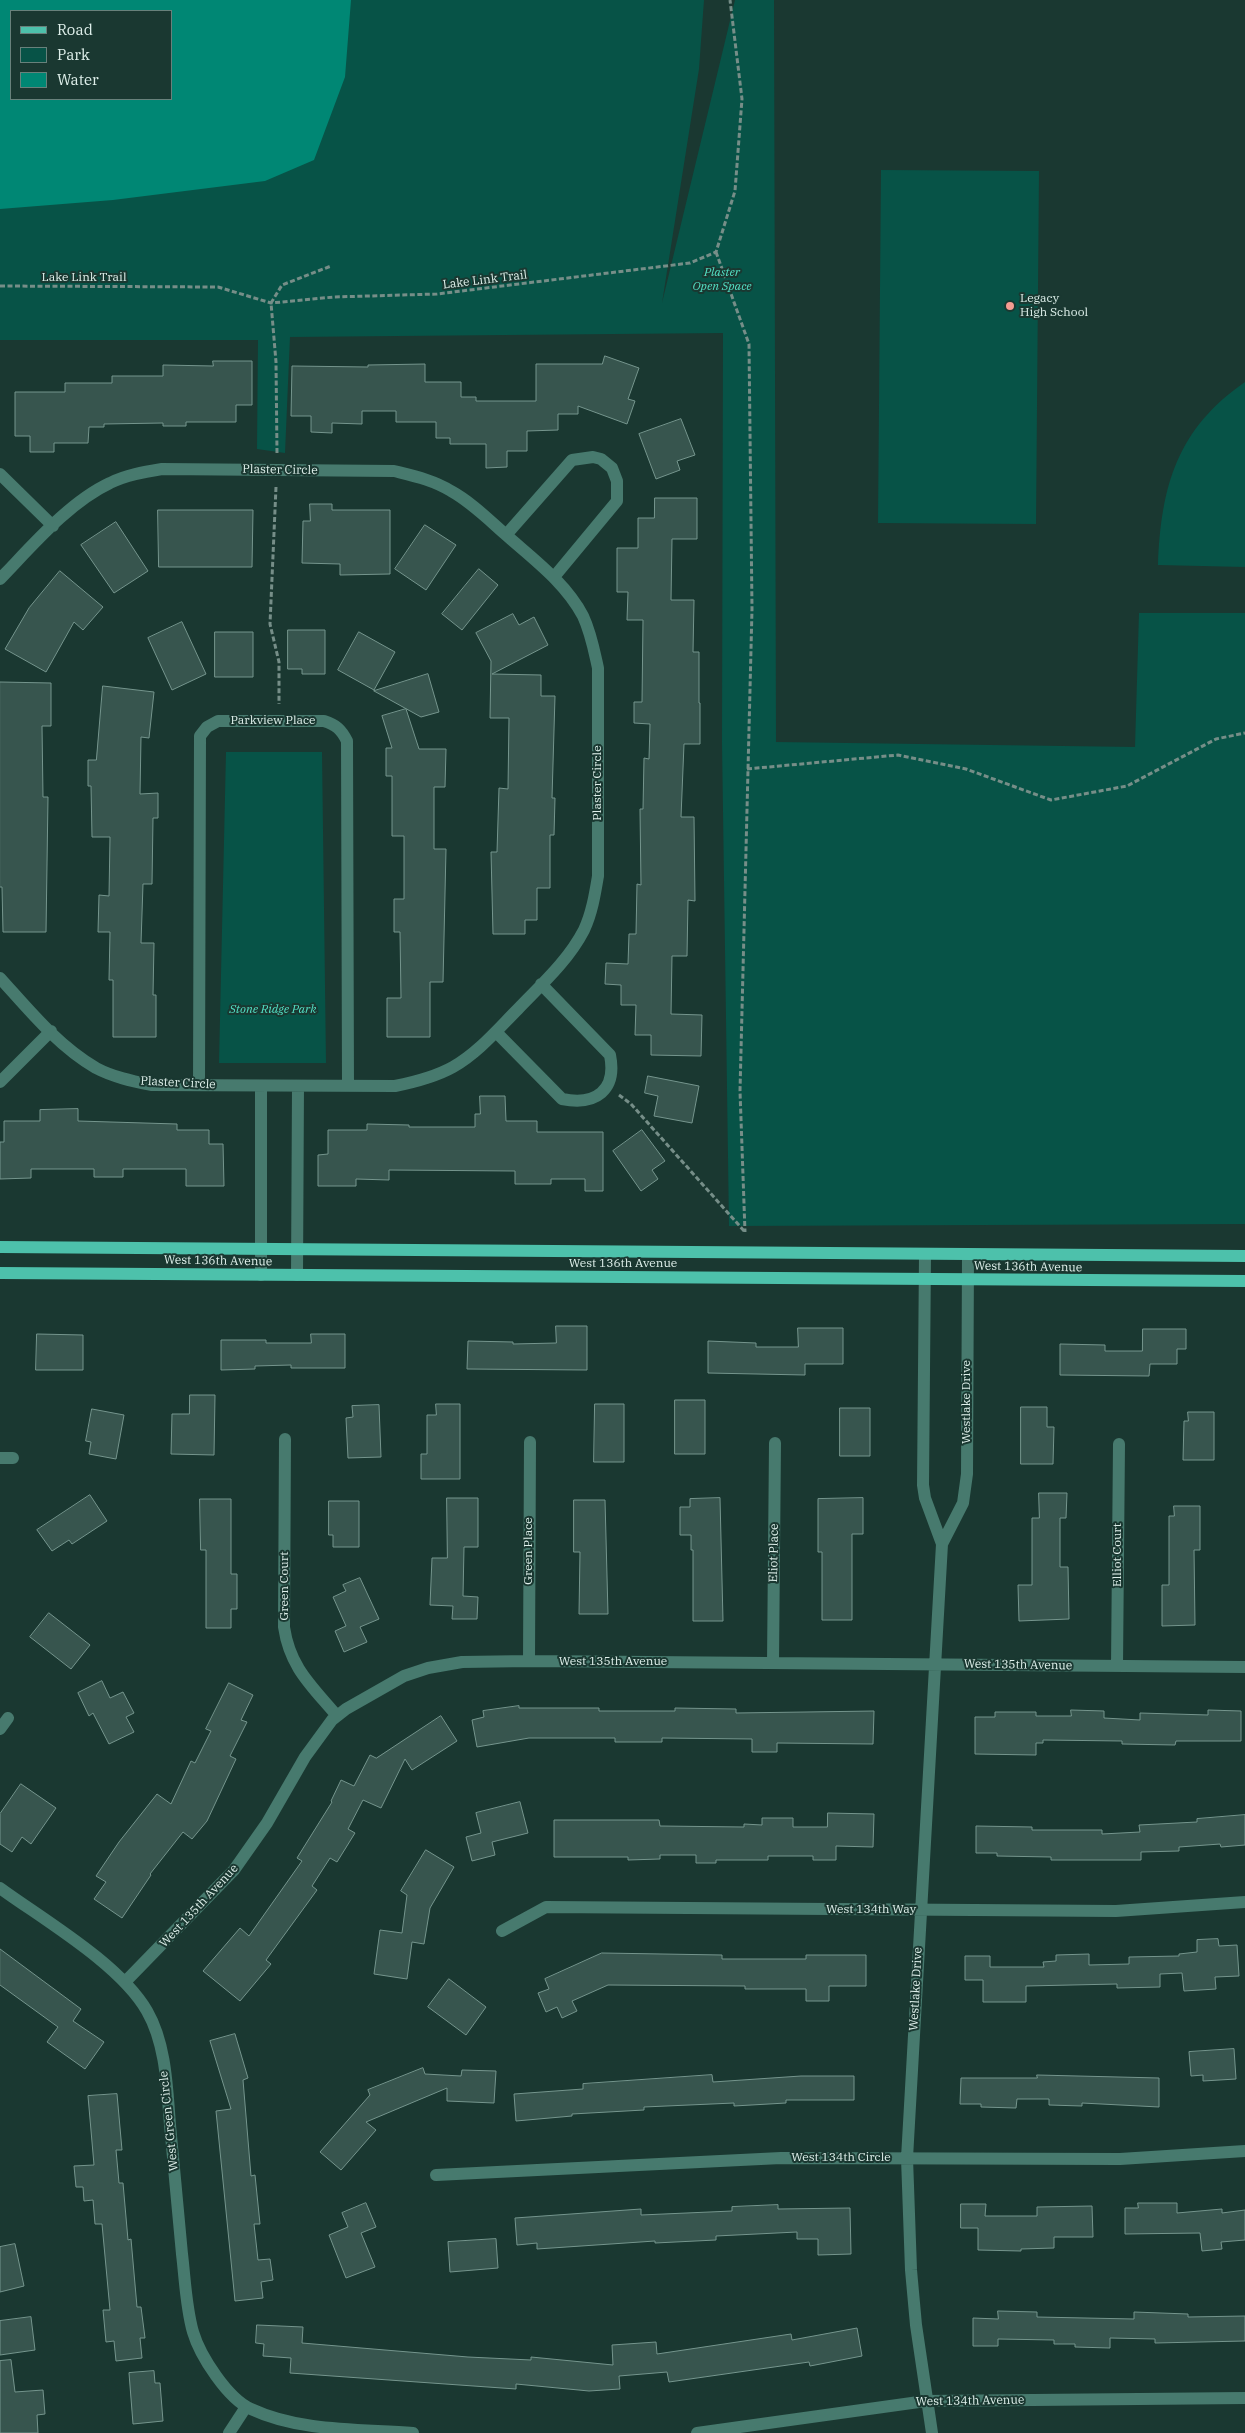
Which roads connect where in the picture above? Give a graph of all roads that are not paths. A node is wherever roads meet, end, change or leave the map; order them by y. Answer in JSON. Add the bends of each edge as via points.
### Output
{"nodes":[{"id":1,"x":0,"y":474,"type":"edge"},
{"id":2,"x":53,"y":526,"type":"junction"},
{"id":3,"x":506,"y":535,"type":"junction"},
{"id":4,"x":3,"y":571,"type":"edge"},
{"id":5,"x":554,"y":577,"type":"junction"},
{"id":6,"x":541,"y":984,"type":"junction"},
{"id":7,"x":2,"y":986,"type":"edge"},
{"id":8,"x":51,"y":1031,"type":"junction"},
{"id":9,"x":496,"y":1032,"type":"junction"},
{"id":10,"x":0,"y":1082,"type":"edge"},
{"id":11,"x":198,"y":1085,"type":"junction"},
{"id":12,"x":261,"y":1086,"type":"junction"},
{"id":13,"x":298,"y":1086,"type":"junction"},
{"id":14,"x":348,"y":1086,"type":"junction"},
{"id":15,"x":0,"y":1247,"type":"edge"},
{"id":16,"x":260,"y":1249,"type":"junction"},
{"id":17,"x":297,"y":1250,"type":"junction"},
{"id":18,"x":925,"y":1255,"type":"junction"},
{"id":19,"x":968,"y":1255,"type":"junction"},
{"id":20,"x":1245,"y":1256,"type":"edge"},
{"id":21,"x":0,"y":1273,"type":"edge"},
{"id":22,"x":261,"y":1275,"type":"junction"},
{"id":23,"x":297,"y":1275,"type":"junction"},
{"id":24,"x":925,"y":1279,"type":"junction"},
{"id":25,"x":967,"y":1280,"type":"junction"},
{"id":26,"x":1245,"y":1281,"type":"edge"},
{"id":27,"x":285,"y":1439,"type":"dead end"},
{"id":28,"x":530,"y":1442,"type":"dead end"},
{"id":29,"x":775,"y":1443,"type":"dead end"},
{"id":30,"x":1119,"y":1444,"type":"dead end"},
{"id":31,"x":942,"y":1544,"type":"junction"},
{"id":32,"x":529,"y":1661,"type":"junction"},
{"id":33,"x":772,"y":1663,"type":"junction"},
{"id":34,"x":935,"y":1664,"type":"junction"},
{"id":35,"x":1117,"y":1666,"type":"junction"},
{"id":36,"x":1245,"y":1667,"type":"edge"},
{"id":37,"x":337,"y":1716,"type":"junction"},
{"id":38,"x":8,"y":1718,"type":"dead end"},
{"id":39,"x":0,"y":1729,"type":"edge"},
{"id":40,"x":0,"y":1888,"type":"edge"},
{"id":41,"x":1245,"y":1902,"type":"edge"},
{"id":42,"x":920,"y":1910,"type":"junction"},
{"id":43,"x":502,"y":1931,"type":"dead end"},
{"id":44,"x":125,"y":1982,"type":"junction"},
{"id":45,"x":1245,"y":2151,"type":"edge"},
{"id":46,"x":907,"y":2158,"type":"junction"},
{"id":47,"x":436,"y":2175,"type":"dead end"},
{"id":48,"x":1245,"y":2398,"type":"edge"},
{"id":49,"x":926,"y":2400,"type":"junction"},
{"id":50,"x":246,"y":2407,"type":"junction"},
{"id":51,"x":229,"y":2433,"type":"edge"},
{"id":52,"x":413,"y":2433,"type":"edge"},
{"id":53,"x":697,"y":2433,"type":"edge"},
{"id":54,"x":932,"y":2433,"type":"edge"}],
"edges":[{"from":1,"to":2,"type":"street"},
{"from":2,"to":3,"type":"street","name":"Plaster Circle","via":[[86,496],[110,482],[162,469],[394,472],[428,480],[452,491]]},
{"from":2,"to":4,"type":"street","name":"Plaster Circle"},
{"from":3,"to":5,"type":"street","name":"Plaster Circle"},
{"from":3,"to":5,"type":"street","via":[[572,460],[593,457],[612,468],[617,482],[617,502]]},
{"from":5,"to":6,"type":"street","name":"Plaster Circle","via":[[583,616],[598,668],[598,876],[594,903],[584,930],[569,954]]},
{"from":6,"to":9,"type":"street","name":"Plaster Circle"},
{"from":6,"to":9,"type":"street","via":[[610,1054],[611,1077],[600,1095],[575,1101],[562,1098]]},
{"from":7,"to":8,"type":"street","name":"Plaster Circle"},
{"from":8,"to":10,"type":"street"},
{"from":8,"to":11,"type":"street","name":"Plaster Circle","via":[[72,1052],[97,1068],[124,1079],[151,1085]]},
{"from":9,"to":14,"type":"street","name":"Plaster Circle","via":[[454,1067],[425,1080],[395,1086]]},
{"from":11,"to":12,"type":"street","name":"Plaster Circle"},
{"from":11,"to":14,"type":"street","name":"Parkview Place","via":[[200,736],[218,721],[324,721],[334,724],[347,741]]},
{"from":12,"to":13,"type":"street","name":"Plaster Circle"},
{"from":12,"to":16,"type":"street"},
{"from":13,"to":14,"type":"street","name":"Plaster Circle"},
{"from":13,"to":17,"type":"street"},
{"from":15,"to":16,"type":"main road","name":"West 136th Avenue"},
{"from":16,"to":17,"type":"main road","name":"West 136th Avenue"},
{"from":16,"to":22,"type":"street"},
{"from":17,"to":18,"type":"main road","name":"West 136th Avenue"},
{"from":17,"to":23,"type":"street"},
{"from":18,"to":19,"type":"main road","name":"West 136th Avenue"},
{"from":18,"to":24,"type":"street","name":"Westlake Drive"},
{"from":19,"to":20,"type":"main road","name":"West 136th Avenue"},
{"from":19,"to":25,"type":"street","name":"Westlake Drive"},
{"from":21,"to":22,"type":"main road","name":"West 136th Avenue"},
{"from":22,"to":23,"type":"main road","name":"West 136th Avenue"},
{"from":23,"to":24,"type":"main road","name":"West 136th Avenue"},
{"from":24,"to":25,"type":"main road","name":"West 136th Avenue"},
{"from":24,"to":31,"type":"street","name":"Westlake Drive","via":[[924,1485],[925,1498]]},
{"from":25,"to":26,"type":"main road","name":"West 136th Avenue"},
{"from":25,"to":31,"type":"street","name":"Westlake Drive","via":[[966,1492]]},
{"from":27,"to":37,"type":"street","name":"Green Court","via":[[284,1627],[287,1645],[296,1667]]},
{"from":28,"to":32,"type":"street","name":"Green Place"},
{"from":29,"to":33,"type":"street","name":"Eliot Place"},
{"from":30,"to":35,"type":"street","name":"Elliot Court"},
{"from":31,"to":34,"type":"street","name":"Westlake Drive"},
{"from":32,"to":33,"type":"street","name":"West 135th Avenue"},
{"from":32,"to":37,"type":"street","name":"West 135th Avenue","via":[[462,1662],[428,1668],[404,1676]]},
{"from":33,"to":34,"type":"street","name":"West 135th Avenue"},
{"from":34,"to":35,"type":"street","name":"West 135th Avenue"},
{"from":34,"to":42,"type":"street","name":"Westlake Drive"},
{"from":35,"to":36,"type":"street","name":"West 135th Avenue"},
{"from":37,"to":44,"type":"street","name":"West 135th Avenue","via":[[305,1757],[267,1823],[234,1870]]},
{"from":38,"to":39,"type":"street"},
{"from":40,"to":44,"type":"street","name":"West Green Circle","via":[[104,1963]]},
{"from":41,"to":42,"type":"street","name":"West 134th Way","via":[[1116,1911]]},
{"from":42,"to":43,"type":"street","name":"West 134th Way","via":[[546,1907]]},
{"from":42,"to":46,"type":"street","name":"Westlake Drive"},
{"from":44,"to":50,"type":"street","name":"West Green Circle","via":[[147,2011],[160,2044],[192,2331],[210,2366],[235,2399]]},
{"from":45,"to":46,"type":"street","name":"West 134th Circle","via":[[1120,2159]]},
{"from":46,"to":47,"type":"street","name":"West 134th Circle","via":[[781,2158]]},
{"from":46,"to":49,"type":"street","name":"Westlake Drive","via":[[911,2270]]},
{"from":48,"to":49,"type":"street","name":"West 134th Avenue"},
{"from":49,"to":53,"type":"street","name":"West 134th Avenue"},
{"from":49,"to":54,"type":"street","name":"Westlake Drive"},
{"from":50,"to":51,"type":"street"},
{"from":50,"to":52,"type":"street","via":[[317,2427]]}]}
